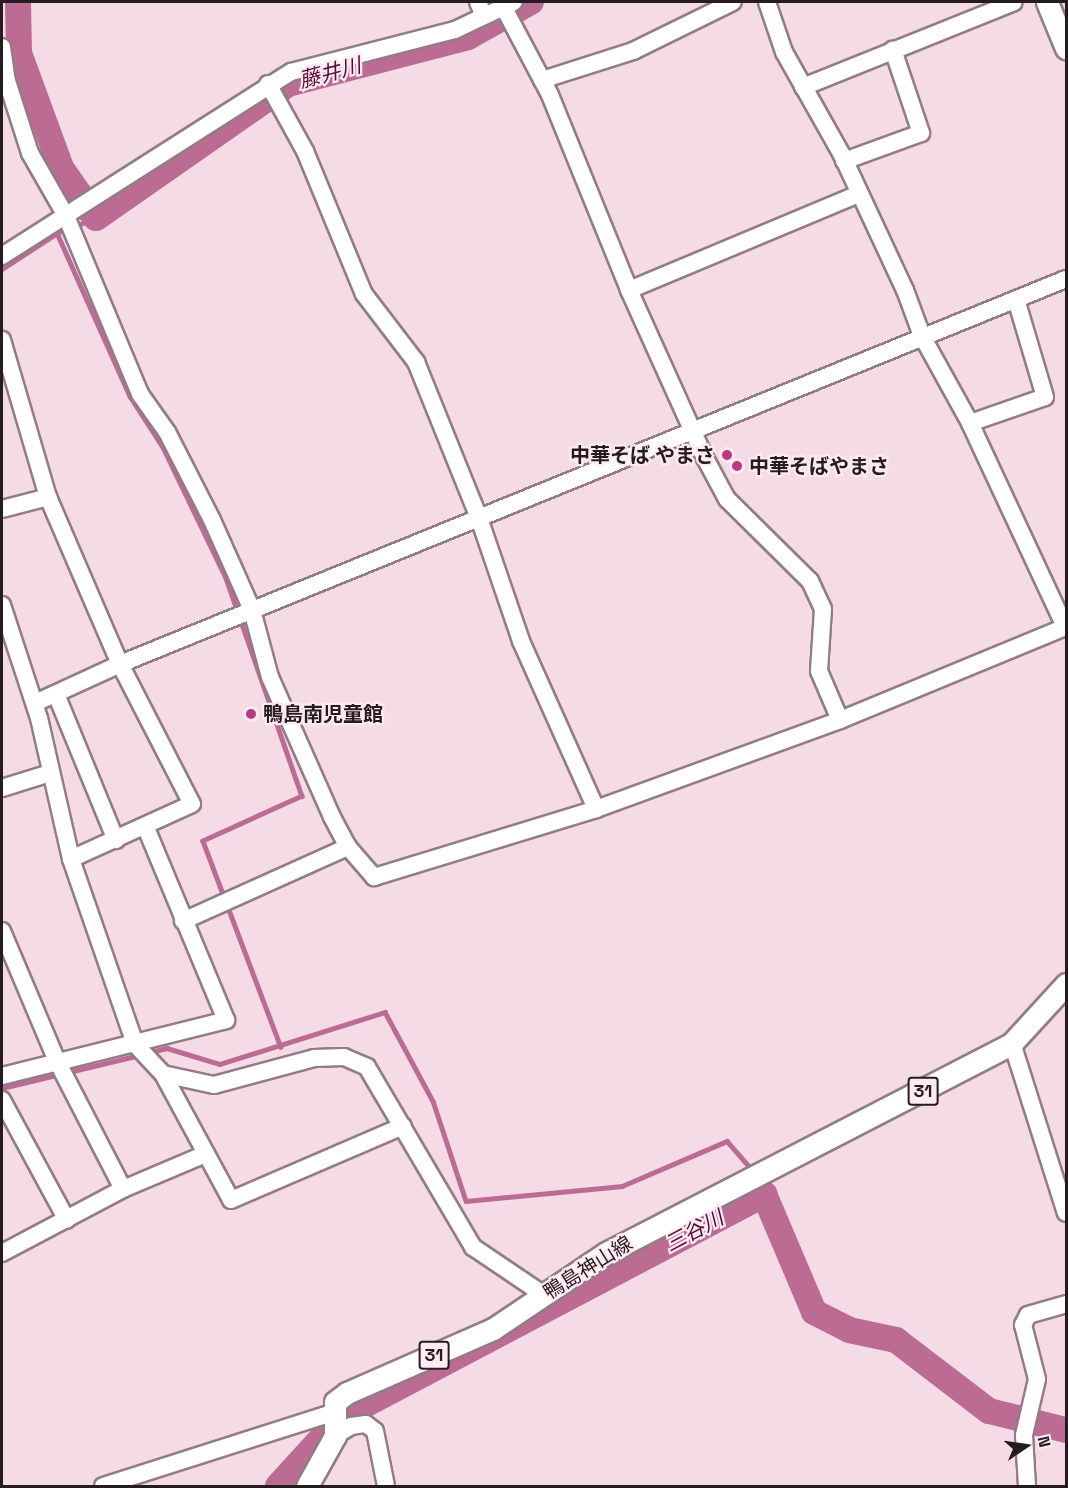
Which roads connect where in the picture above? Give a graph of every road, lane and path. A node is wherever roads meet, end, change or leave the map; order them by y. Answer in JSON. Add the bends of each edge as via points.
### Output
{"nodes":[{"id":1,"x":733,"y":2,"type":"edge"},
{"id":2,"x":767,"y":2,"type":"edge"},
{"id":3,"x":1014,"y":2,"type":"edge"},
{"id":4,"x":481,"y":9,"type":"edge"},
{"id":5,"x":508,"y":10,"type":"edge"},
{"id":6,"x":1056,"y":10,"type":"edge"},
{"id":7,"x":2,"y":47,"type":"edge"},
{"id":8,"x":1066,"y":48,"type":"edge"},
{"id":9,"x":893,"y":50,"type":"junction"},
{"id":10,"x":542,"y":80,"type":"junction"},
{"id":11,"x":803,"y":87,"type":"junction"},
{"id":12,"x":272,"y":90,"type":"junction"},
{"id":13,"x":844,"y":161,"type":"junction"},
{"id":14,"x":859,"y":194,"type":"junction"},
{"id":15,"x":66,"y":216,"type":"junction"},
{"id":16,"x":2,"y":256,"type":"edge"},
{"id":17,"x":1066,"y":279,"type":"edge"},
{"id":18,"x":629,"y":290,"type":"junction"},
{"id":19,"x":1016,"y":299,"type":"junction"},
{"id":20,"x":922,"y":336,"type":"junction"},
{"id":21,"x":2,"y":340,"type":"edge"},
{"id":22,"x":970,"y":423,"type":"junction"},
{"id":23,"x":693,"y":432,"type":"junction"},
{"id":24,"x":48,"y":498,"type":"junction"},
{"id":25,"x":2,"y":509,"type":"edge"},
{"id":26,"x":479,"y":518,"type":"junction"},
{"id":27,"x":2,"y":605,"type":"edge"},
{"id":28,"x":241,"y":615,"type":"junction"},
{"id":29,"x":1066,"y":627,"type":"edge"},
{"id":30,"x":120,"y":664,"type":"junction"},
{"id":31,"x":56,"y":694,"type":"junction"},
{"id":32,"x":35,"y":703,"type":"junction"},
{"id":33,"x":840,"y":720,"type":"junction"},
{"id":34,"x":50,"y":773,"type":"junction"},
{"id":35,"x":2,"y":788,"type":"edge"},
{"id":36,"x":596,"y":809,"type":"junction"},
{"id":37,"x":146,"y":828,"type":"junction"},
{"id":38,"x":116,"y":840,"type":"junction"},
{"id":39,"x":348,"y":847,"type":"junction"},
{"id":40,"x":71,"y":859,"type":"junction"},
{"id":41,"x":183,"y":921,"type":"junction"},
{"id":42,"x":2,"y":931,"type":"edge"},
{"id":43,"x":1066,"y":984,"type":"edge"},
{"id":44,"x":1012,"y":1043,"type":"junction"},
{"id":45,"x":135,"y":1044,"type":"junction"},
{"id":46,"x":57,"y":1060,"type":"junction"},
{"id":47,"x":163,"y":1074,"type":"junction"},
{"id":48,"x":2,"y":1076,"type":"edge"},
{"id":49,"x":2,"y":1100,"type":"edge"},
{"id":50,"x":403,"y":1126,"type":"junction"},
{"id":51,"x":206,"y":1154,"type":"junction"},
{"id":52,"x":123,"y":1189,"type":"junction"},
{"id":53,"x":1066,"y":1213,"type":"edge"},
{"id":54,"x":67,"y":1220,"type":"junction"},
{"id":55,"x":2,"y":1253,"type":"edge"},
{"id":56,"x":544,"y":1295,"type":"junction"},
{"id":57,"x":1066,"y":1304,"type":"edge"},
{"id":58,"x":334,"y":1424,"type":"junction"},
{"id":59,"x":103,"y":1486,"type":"edge"},
{"id":60,"x":307,"y":1486,"type":"edge"},
{"id":61,"x":386,"y":1486,"type":"edge"},
{"id":62,"x":1027,"y":1486,"type":"edge"}],
"edges":[{"from":1,"to":10,"type":"street","via":[[633,51]]},
{"from":2,"to":11,"type":"street","via":[[784,52]]},
{"from":3,"to":9,"type":"street"},
{"from":4,"to":5,"type":"street"},
{"from":4,"to":12,"type":"street","via":[[455,30],[291,72]]},
{"from":5,"to":10,"type":"street"},
{"from":6,"to":8,"type":"main road"},
{"from":7,"to":15,"type":"street","via":[[7,81],[30,153]]},
{"from":9,"to":11,"type":"street"},
{"from":9,"to":13,"type":"street","via":[[921,133]]},
{"from":10,"to":18,"type":"street"},
{"from":11,"to":13,"type":"street"},
{"from":12,"to":15,"type":"street"},
{"from":12,"to":26,"type":"street","via":[[305,151],[364,294],[416,362]]},
{"from":13,"to":14,"type":"street"},
{"from":14,"to":18,"type":"street"},
{"from":14,"to":20,"type":"street","via":[[905,290]]},
{"from":15,"to":16,"type":"street"},
{"from":15,"to":28,"type":"street","via":[[140,394],[172,442]]},
{"from":17,"to":19,"type":"street"},
{"from":18,"to":23,"type":"street"},
{"from":19,"to":20,"type":"street"},
{"from":19,"to":22,"type":"street","via":[[1045,397]]},
{"from":20,"to":22,"type":"street"},
{"from":20,"to":23,"type":"street"},
{"from":21,"to":24,"type":"street"},
{"from":22,"to":29,"type":"street"},
{"from":23,"to":26,"type":"street"},
{"from":23,"to":33,"type":"street","via":[[727,499],[810,581],[823,609],[819,671]]},
{"from":24,"to":25,"type":"street"},
{"from":24,"to":30,"type":"street"},
{"from":26,"to":28,"type":"street"},
{"from":26,"to":36,"type":"street","via":[[520,641]]},
{"from":27,"to":32,"type":"street"},
{"from":28,"to":30,"type":"street"},
{"from":28,"to":39,"type":"street"},
{"from":29,"to":33,"type":"street"},
{"from":30,"to":31,"type":"street"},
{"from":30,"to":37,"type":"street","via":[[192,804]]},
{"from":31,"to":32,"type":"street"},
{"from":31,"to":38,"type":"street"},
{"from":32,"to":34,"type":"street"},
{"from":33,"to":36,"type":"street"},
{"from":34,"to":35,"type":"street"},
{"from":34,"to":40,"type":"street"},
{"from":36,"to":39,"type":"street","via":[[374,877]]},
{"from":37,"to":38,"type":"street"},
{"from":37,"to":41,"type":"street"},
{"from":38,"to":40,"type":"street"},
{"from":39,"to":41,"type":"street"},
{"from":40,"to":45,"type":"street"},
{"from":41,"to":45,"type":"street","via":[[226,1020]]},
{"from":42,"to":46,"type":"street"},
{"from":43,"to":44,"type":"main road","name":"鴨島神山線","number":"31"},
{"from":44,"to":53,"type":"street"},
{"from":44,"to":56,"type":"main road","name":"鴨島神山線","number":"31","via":[[606,1253]]},
{"from":45,"to":46,"type":"street"},
{"from":45,"to":47,"type":"street"},
{"from":46,"to":48,"type":"street"},
{"from":46,"to":52,"type":"street"},
{"from":47,"to":50,"type":"street","via":[[214,1085],[314,1058],[344,1057],[367,1066]]},
{"from":47,"to":51,"type":"street"},
{"from":49,"to":54,"type":"street"},
{"from":50,"to":51,"type":"street","via":[[231,1200]]},
{"from":50,"to":56,"type":"street","via":[[473,1247]]},
{"from":51,"to":52,"type":"street"},
{"from":52,"to":54,"type":"street"},
{"from":54,"to":55,"type":"street"},
{"from":56,"to":58,"type":"main road","name":"鴨島神山線","number":"31","via":[[493,1329],[347,1393],[335,1402]]},
{"from":57,"to":62,"type":"street","via":[[1028,1315],[1023,1325],[1037,1379],[1024,1435]]},
{"from":58,"to":59,"type":"street"},
{"from":58,"to":60,"type":"main road","name":"鴨島神山線","number":"31"},
{"from":58,"to":61,"type":"street","via":[[366,1424],[375,1431]]}]}
